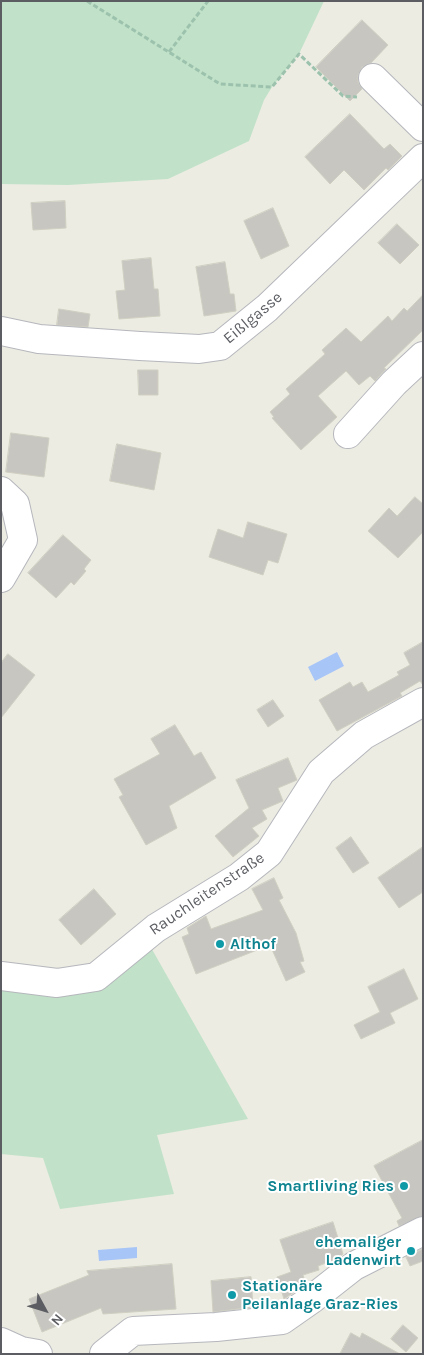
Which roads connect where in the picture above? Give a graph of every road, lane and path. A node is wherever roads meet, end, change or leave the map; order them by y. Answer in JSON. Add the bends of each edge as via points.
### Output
{"nodes":[{"id":1,"x":87,"y":1,"type":"edge"},
{"id":2,"x":208,"y":1,"type":"edge"},
{"id":3,"x":169,"y":52,"type":"junction"},
{"id":4,"x":368,"y":90,"type":"joint"},
{"id":5,"x":423,"y":127,"type":"edge"},
{"id":6,"x":423,"y":158,"type":"edge"},
{"id":7,"x":1,"y":331,"type":"edge"},
{"id":8,"x":423,"y":356,"type":"edge"},
{"id":9,"x":348,"y":434,"type":"dead end"},
{"id":10,"x":1,"y":491,"type":"edge"},
{"id":11,"x":1,"y":578,"type":"edge"},
{"id":12,"x":423,"y":702,"type":"edge"},
{"id":13,"x":1,"y":976,"type":"edge"},
{"id":14,"x":423,"y":1231,"type":"edge"},
{"id":15,"x":1,"y":1342,"type":"edge"},
{"id":16,"x":38,"y":1354,"type":"edge"},
{"id":17,"x":104,"y":1354,"type":"edge"}],
"edges":[{"from":1,"to":3,"type":"path"},
{"from":2,"to":3,"type":"path"},
{"from":3,"to":4,"type":"path","via":[[220,84],[272,87],[299,54],[343,96],[355,96]]},
{"from":4,"to":5,"type":"street"},
{"from":6,"to":7,"type":"street","name":"Eißlgasse","via":[[267,308],[220,346],[199,349],[140,346],[39,339]]},
{"from":8,"to":9,"type":"street"},
{"from":10,"to":11,"type":"street","via":[[15,504],[23,540]]},
{"from":12,"to":13,"type":"street","name":"Rauchleitenstraße","via":[[364,735],[321,772],[269,853],[239,877],[156,928],[96,977],[57,983]]},
{"from":14,"to":17,"type":"street","via":[[354,1266],[282,1320],[133,1331]]},
{"from":15,"to":16,"type":"street"}]}
